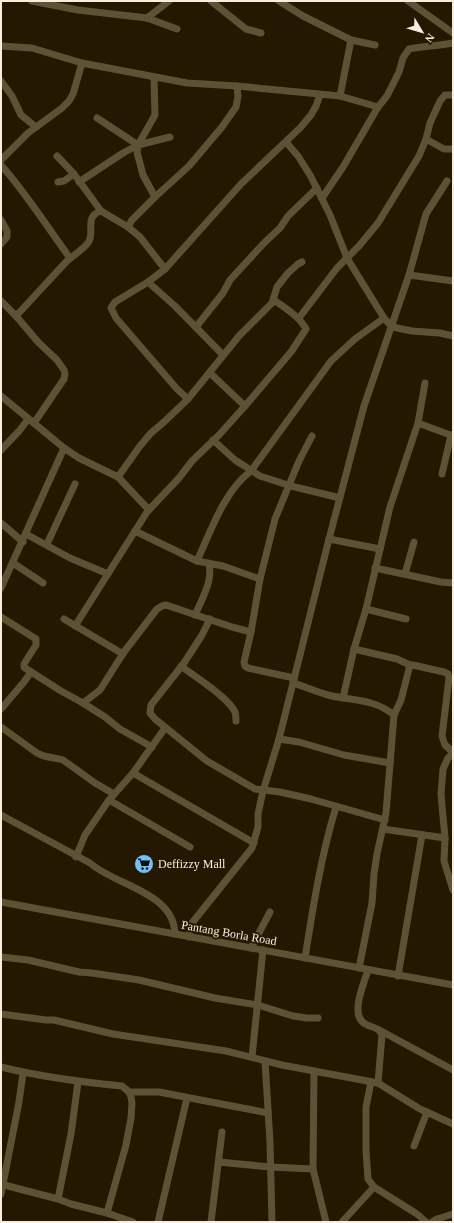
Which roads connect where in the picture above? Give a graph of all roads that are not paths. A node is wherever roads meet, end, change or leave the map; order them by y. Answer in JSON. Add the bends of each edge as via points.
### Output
{"nodes":[{"id":1,"x":32,"y":1,"type":"edge"},
{"id":2,"x":169,"y":1,"type":"edge"},
{"id":3,"x":211,"y":1,"type":"edge"},
{"id":4,"x":279,"y":1,"type":"edge"},
{"id":5,"x":408,"y":1,"type":"edge"},
{"id":6,"x":147,"y":18,"type":"junction"},
{"id":7,"x":177,"y":28,"type":"dead end"},
{"id":8,"x":261,"y":33,"type":"dead end"},
{"id":9,"x":453,"y":33,"type":"edge"},
{"id":10,"x":351,"y":40,"type":"junction"},
{"id":11,"x":453,"y":43,"type":"edge"},
{"id":12,"x":375,"y":45,"type":"dead end"},
{"id":13,"x":1,"y":46,"type":"edge"},
{"id":14,"x":82,"y":63,"type":"junction"},
{"id":15,"x":154,"y":77,"type":"junction"},
{"id":16,"x":1,"y":81,"type":"edge"},
{"id":17,"x":237,"y":86,"type":"junction"},
{"id":18,"x":453,"y":94,"type":"edge"},
{"id":19,"x":320,"y":95,"type":"junction"},
{"id":20,"x":340,"y":96,"type":"junction"},
{"id":21,"x":378,"y":107,"type":"junction"},
{"id":22,"x":97,"y":118,"type":"dead end"},
{"id":23,"x":36,"y":126,"type":"junction"},
{"id":24,"x":170,"y":137,"type":"dead end"},
{"id":25,"x":426,"y":140,"type":"junction"},
{"id":26,"x":286,"y":142,"type":"junction"},
{"id":27,"x":138,"y":145,"type":"junction"},
{"id":28,"x":453,"y":149,"type":"edge"},
{"id":29,"x":57,"y":156,"type":"dead end"},
{"id":30,"x":1,"y":160,"type":"edge"},
{"id":31,"x":1,"y":165,"type":"edge"},
{"id":32,"x":74,"y":174,"type":"junction"},
{"id":33,"x":447,"y":181,"type":"dead end"},
{"id":34,"x":58,"y":182,"type":"dead end"},
{"id":35,"x":79,"y":182,"type":"junction"},
{"id":36,"x":317,"y":188,"type":"junction"},
{"id":37,"x":155,"y":197,"type":"junction"},
{"id":38,"x":322,"y":198,"type":"junction"},
{"id":39,"x":102,"y":211,"type":"junction"},
{"id":40,"x":1,"y":220,"type":"edge"},
{"id":41,"x":128,"y":227,"type":"junction"},
{"id":42,"x":1,"y":244,"type":"edge"},
{"id":43,"x":70,"y":258,"type":"junction"},
{"id":44,"x":347,"y":258,"type":"junction"},
{"id":45,"x":302,"y":262,"type":"dead end"},
{"id":46,"x":165,"y":269,"type":"junction"},
{"id":47,"x":409,"y":275,"type":"junction"},
{"id":48,"x":453,"y":281,"type":"edge"},
{"id":49,"x":148,"y":282,"type":"junction"},
{"id":50,"x":1,"y":300,"type":"edge"},
{"id":51,"x":274,"y":300,"type":"junction"},
{"id":52,"x":16,"y":316,"type":"junction"},
{"id":53,"x":299,"y":318,"type":"junction"},
{"id":54,"x":384,"y":318,"type":"junction"},
{"id":55,"x":196,"y":327,"type":"junction"},
{"id":56,"x":392,"y":327,"type":"junction"},
{"id":57,"x":453,"y":336,"type":"edge"},
{"id":58,"x":224,"y":355,"type":"junction"},
{"id":59,"x":210,"y":373,"type":"junction"},
{"id":60,"x":425,"y":382,"type":"dead end"},
{"id":61,"x":1,"y":396,"type":"edge"},
{"id":62,"x":188,"y":399,"type":"junction"},
{"id":63,"x":245,"y":406,"type":"junction"},
{"id":64,"x":31,"y":421,"type":"junction"},
{"id":65,"x":418,"y":423,"type":"junction"},
{"id":66,"x":312,"y":436,"type":"dead end"},
{"id":67,"x":452,"y":436,"type":"edge"},
{"id":68,"x":213,"y":440,"type":"junction"},
{"id":69,"x":64,"y":448,"type":"junction"},
{"id":70,"x":1,"y":450,"type":"edge"},
{"id":71,"x":250,"y":471,"type":"junction"},
{"id":72,"x":442,"y":474,"type":"dead end"},
{"id":73,"x":118,"y":477,"type":"junction"},
{"id":74,"x":75,"y":484,"type":"dead end"},
{"id":75,"x":289,"y":486,"type":"junction"},
{"id":76,"x":340,"y":498,"type":"junction"},
{"id":77,"x":149,"y":510,"type":"junction"},
{"id":78,"x":1,"y":523,"type":"edge"},
{"id":79,"x":135,"y":531,"type":"junction"},
{"id":80,"x":26,"y":534,"type":"junction"},
{"id":81,"x":329,"y":539,"type":"junction"},
{"id":82,"x":23,"y":542,"type":"junction"},
{"id":83,"x":414,"y":542,"type":"dead end"},
{"id":84,"x":47,"y":544,"type":"junction"},
{"id":85,"x":380,"y":549,"type":"junction"},
{"id":86,"x":197,"y":561,"type":"junction"},
{"id":87,"x":13,"y":563,"type":"junction"},
{"id":88,"x":210,"y":564,"type":"junction"},
{"id":89,"x":375,"y":568,"type":"junction"},
{"id":90,"x":108,"y":574,"type":"junction"},
{"id":91,"x":404,"y":574,"type":"junction"},
{"id":92,"x":260,"y":579,"type":"junction"},
{"id":93,"x":453,"y":582,"type":"edge"},
{"id":94,"x":43,"y":583,"type":"dead end"},
{"id":95,"x":1,"y":588,"type":"edge"},
{"id":96,"x":366,"y":609,"type":"junction"},
{"id":97,"x":195,"y":615,"type":"junction"},
{"id":98,"x":1,"y":617,"type":"edge"},
{"id":99,"x":64,"y":619,"type":"dead end"},
{"id":100,"x":210,"y":619,"type":"junction"},
{"id":101,"x":406,"y":619,"type":"dead end"},
{"id":102,"x":75,"y":626,"type":"junction"},
{"id":103,"x":251,"y":632,"type":"junction"},
{"id":104,"x":354,"y":649,"type":"junction"},
{"id":105,"x":123,"y":654,"type":"junction"},
{"id":106,"x":410,"y":665,"type":"junction"},
{"id":107,"x":181,"y":666,"type":"junction"},
{"id":108,"x":31,"y":672,"type":"junction"},
{"id":109,"x":293,"y":681,"type":"junction"},
{"id":110,"x":343,"y":698,"type":"junction"},
{"id":111,"x":83,"y":703,"type":"junction"},
{"id":112,"x":1,"y":709,"type":"edge"},
{"id":113,"x":394,"y":715,"type":"junction"},
{"id":114,"x":236,"y":721,"type":"dead end"},
{"id":115,"x":1,"y":727,"type":"edge"},
{"id":116,"x":165,"y":728,"type":"junction"},
{"id":117,"x":279,"y":739,"type":"junction"},
{"id":118,"x":152,"y":747,"type":"junction"},
{"id":119,"x":453,"y":752,"type":"edge"},
{"id":120,"x":390,"y":763,"type":"junction"},
{"id":121,"x":133,"y":773,"type":"junction"},
{"id":122,"x":263,"y":790,"type":"junction"},
{"id":123,"x":111,"y":797,"type":"junction"},
{"id":124,"x":336,"y":807,"type":"junction"},
{"id":125,"x":1,"y":815,"type":"edge"},
{"id":126,"x":385,"y":820,"type":"junction"},
{"id":127,"x":383,"y":829,"type":"junction"},
{"id":128,"x":422,"y":835,"type":"junction"},
{"id":129,"x":444,"y":838,"type":"junction"},
{"id":130,"x":254,"y":843,"type":"junction"},
{"id":131,"x":190,"y":847,"type":"dead end"},
{"id":132,"x":76,"y":856,"type":"junction"},
{"id":133,"x":453,"y":890,"type":"edge"},
{"id":134,"x":1,"y":902,"type":"edge"},
{"id":135,"x":270,"y":912,"type":"dead end"},
{"id":136,"x":175,"y":934,"type":"junction"},
{"id":137,"x":189,"y":937,"type":"junction"},
{"id":138,"x":250,"y":948,"type":"junction"},
{"id":139,"x":264,"y":950,"type":"junction"},
{"id":140,"x":1,"y":957,"type":"edge"},
{"id":141,"x":305,"y":958,"type":"junction"},
{"id":142,"x":359,"y":968,"type":"junction"},
{"id":143,"x":368,"y":970,"type":"junction"},
{"id":144,"x":398,"y":976,"type":"junction"},
{"id":145,"x":453,"y":985,"type":"edge"},
{"id":146,"x":258,"y":1005,"type":"junction"},
{"id":147,"x":1,"y":1014,"type":"edge"},
{"id":148,"x":318,"y":1018,"type":"dead end"},
{"id":149,"x":381,"y":1031,"type":"junction"},
{"id":150,"x":252,"y":1057,"type":"junction"},
{"id":151,"x":264,"y":1061,"type":"junction"},
{"id":152,"x":1,"y":1067,"type":"edge"},
{"id":153,"x":453,"y":1070,"type":"edge"},
{"id":154,"x":314,"y":1071,"type":"junction"},
{"id":155,"x":23,"y":1073,"type":"junction"},
{"id":156,"x":78,"y":1082,"type":"junction"},
{"id":157,"x":374,"y":1083,"type":"junction"},
{"id":158,"x":129,"y":1092,"type":"junction"},
{"id":159,"x":187,"y":1098,"type":"junction"},
{"id":160,"x":427,"y":1112,"type":"junction"},
{"id":161,"x":268,"y":1113,"type":"junction"},
{"id":162,"x":453,"y":1124,"type":"edge"},
{"id":163,"x":222,"y":1132,"type":"dead end"},
{"id":164,"x":414,"y":1146,"type":"dead end"},
{"id":165,"x":219,"y":1162,"type":"junction"},
{"id":166,"x":270,"y":1168,"type":"junction"},
{"id":167,"x":313,"y":1169,"type":"junction"},
{"id":168,"x":4,"y":1185,"type":"junction"},
{"id":169,"x":374,"y":1187,"type":"junction"},
{"id":170,"x":1,"y":1194,"type":"edge"},
{"id":171,"x":58,"y":1199,"type":"junction"},
{"id":172,"x":106,"y":1213,"type":"junction"},
{"id":173,"x":453,"y":1214,"type":"edge"},
{"id":174,"x":133,"y":1222,"type":"edge"},
{"id":175,"x":158,"y":1222,"type":"edge"},
{"id":176,"x":211,"y":1222,"type":"edge"},
{"id":177,"x":272,"y":1222,"type":"edge"},
{"id":178,"x":326,"y":1222,"type":"edge"},
{"id":179,"x":342,"y":1222,"type":"edge"},
{"id":180,"x":426,"y":1222,"type":"edge"},
{"id":181,"x":432,"y":1222,"type":"edge"}],
"edges":[{"from":1,"to":6,"type":"street","via":[[78,10]]},
{"from":2,"to":6,"type":"street"},
{"from":3,"to":8,"type":"street","via":[[246,29]]},
{"from":4,"to":10,"type":"street"},
{"from":5,"to":9,"type":"street"},
{"from":6,"to":7,"type":"street"},
{"from":10,"to":12,"type":"street"},
{"from":10,"to":20,"type":"street"},
{"from":11,"to":21,"type":"street","via":[[410,49],[403,58],[387,96]]},
{"from":13,"to":14,"type":"street","via":[[32,48]]},
{"from":14,"to":15,"type":"street"},
{"from":14,"to":23,"type":"street","via":[[73,94],[68,101]]},
{"from":15,"to":17,"type":"street","via":[[187,83]]},
{"from":15,"to":27,"type":"street","via":[[154,115]]},
{"from":16,"to":23,"type":"street","via":[[21,115]]},
{"from":17,"to":19,"type":"street"},
{"from":17,"to":37,"type":"street","via":[[236,107],[222,127],[189,166]]},
{"from":18,"to":25,"type":"street","via":[[445,95],[440,100]]},
{"from":19,"to":20,"type":"street"},
{"from":19,"to":26,"type":"street","via":[[311,115]]},
{"from":20,"to":21,"type":"street"},
{"from":21,"to":38,"type":"street","via":[[344,167]]},
{"from":22,"to":27,"type":"street"},
{"from":23,"to":30,"type":"street"},
{"from":24,"to":27,"type":"street"},
{"from":25,"to":28,"type":"street","via":[[444,149]]},
{"from":25,"to":44,"type":"street","via":[[410,173],[378,223]]},
{"from":26,"to":36,"type":"street","via":[[298,156]]},
{"from":26,"to":46,"type":"street","via":[[241,184]]},
{"from":27,"to":35,"type":"street"},
{"from":27,"to":37,"type":"street","via":[[137,152],[143,175]]},
{"from":29,"to":32,"type":"street"},
{"from":31,"to":43,"type":"street","via":[[24,192]]},
{"from":32,"to":34,"type":"street"},
{"from":32,"to":35,"type":"street"},
{"from":33,"to":47,"type":"street","via":[[426,214]]},
{"from":35,"to":39,"type":"street"},
{"from":36,"to":38,"type":"street"},
{"from":36,"to":55,"type":"street","via":[[230,280],[223,294]]},
{"from":37,"to":41,"type":"street"},
{"from":38,"to":44,"type":"street"},
{"from":39,"to":41,"type":"street"},
{"from":39,"to":43,"type":"street","via":[[91,219],[89,242]]},
{"from":40,"to":42,"type":"street","via":[[7,231],[7,237]]},
{"from":41,"to":46,"type":"street","via":[[140,237]]},
{"from":43,"to":52,"type":"street"},
{"from":44,"to":53,"type":"street"},
{"from":44,"to":54,"type":"street"},
{"from":45,"to":51,"type":"street","via":[[288,273],[277,287]]},
{"from":46,"to":49,"type":"street"},
{"from":47,"to":48,"type":"street"},
{"from":47,"to":56,"type":"street"},
{"from":49,"to":55,"type":"street"},
{"from":49,"to":62,"type":"street","via":[[115,302],[111,308],[116,318]]},
{"from":50,"to":52,"type":"street"},
{"from":51,"to":53,"type":"street"},
{"from":51,"to":58,"type":"street"},
{"from":52,"to":64,"type":"street","via":[[57,360],[65,374]]},
{"from":53,"to":63,"type":"street","via":[[306,329],[303,335]]},
{"from":54,"to":56,"type":"street"},
{"from":54,"to":71,"type":"street","via":[[331,361]]},
{"from":55,"to":58,"type":"street"},
{"from":56,"to":57,"type":"street"},
{"from":56,"to":76,"type":"street","via":[[364,406]]},
{"from":58,"to":59,"type":"street"},
{"from":59,"to":62,"type":"street"},
{"from":59,"to":63,"type":"street"},
{"from":60,"to":65,"type":"street"},
{"from":61,"to":64,"type":"street"},
{"from":62,"to":73,"type":"street","via":[[147,437]]},
{"from":63,"to":68,"type":"street"},
{"from":64,"to":69,"type":"street"},
{"from":64,"to":70,"type":"street"},
{"from":65,"to":67,"type":"street"},
{"from":65,"to":85,"type":"street","via":[[390,507]]},
{"from":66,"to":75,"type":"street"},
{"from":67,"to":72,"type":"street"},
{"from":68,"to":71,"type":"street"},
{"from":68,"to":77,"type":"street"},
{"from":69,"to":73,"type":"street"},
{"from":69,"to":80,"type":"street"},
{"from":71,"to":75,"type":"street"},
{"from":71,"to":86,"type":"street","via":[[242,477],[229,496]]},
{"from":73,"to":77,"type":"street"},
{"from":74,"to":84,"type":"street"},
{"from":75,"to":76,"type":"street"},
{"from":75,"to":92,"type":"street","via":[[275,519]]},
{"from":76,"to":81,"type":"street"},
{"from":77,"to":79,"type":"street"},
{"from":78,"to":82,"type":"street"},
{"from":79,"to":86,"type":"street"},
{"from":79,"to":90,"type":"street"},
{"from":80,"to":82,"type":"street"},
{"from":80,"to":84,"type":"street"},
{"from":81,"to":85,"type":"street"},
{"from":81,"to":109,"type":"street"},
{"from":82,"to":87,"type":"street"},
{"from":83,"to":91,"type":"street"},
{"from":84,"to":90,"type":"street","via":[[70,558]]},
{"from":85,"to":89,"type":"street"},
{"from":86,"to":88,"type":"street"},
{"from":87,"to":94,"type":"street"},
{"from":87,"to":95,"type":"street"},
{"from":88,"to":92,"type":"street"},
{"from":88,"to":97,"type":"street","via":[[210,580]]},
{"from":89,"to":91,"type":"street"},
{"from":89,"to":96,"type":"street"},
{"from":90,"to":102,"type":"street"},
{"from":91,"to":93,"type":"street"},
{"from":92,"to":103,"type":"street"},
{"from":96,"to":101,"type":"street"},
{"from":96,"to":104,"type":"street"},
{"from":97,"to":100,"type":"street"},
{"from":97,"to":105,"type":"street","via":[[166,605],[162,606]]},
{"from":98,"to":108,"type":"street","via":[[36,639],[36,645],[24,666]]},
{"from":99,"to":102,"type":"street"},
{"from":100,"to":103,"type":"street"},
{"from":100,"to":107,"type":"street"},
{"from":102,"to":105,"type":"street"},
{"from":103,"to":109,"type":"street","via":[[245,666]]},
{"from":104,"to":106,"type":"street","via":[[397,659]]},
{"from":104,"to":110,"type":"street"},
{"from":105,"to":111,"type":"street","via":[[100,690]]},
{"from":106,"to":113,"type":"street","via":[[401,700]]},
{"from":106,"to":119,"type":"street","via":[[448,674],[442,736],[445,745]]},
{"from":107,"to":114,"type":"street","via":[[231,707],[236,713]]},
{"from":107,"to":116,"type":"street","via":[[151,705],[150,713]]},
{"from":108,"to":111,"type":"street"},
{"from":108,"to":112,"type":"street"},
{"from":109,"to":110,"type":"street","via":[[327,695]]},
{"from":109,"to":117,"type":"street"},
{"from":110,"to":113,"type":"street","via":[[370,702]]},
{"from":111,"to":118,"type":"street","via":[[120,729]]},
{"from":113,"to":120,"type":"street"},
{"from":115,"to":123,"type":"street","via":[[42,756],[63,760]]},
{"from":116,"to":118,"type":"street"},
{"from":116,"to":122,"type":"street","via":[[207,761],[254,789]]},
{"from":117,"to":120,"type":"street"},
{"from":117,"to":122,"type":"street"},
{"from":118,"to":121,"type":"street"},
{"from":119,"to":129,"type":"street","via":[[443,769],[441,794]]},
{"from":120,"to":126,"type":"street"},
{"from":121,"to":123,"type":"street"},
{"from":121,"to":130,"type":"street"},
{"from":122,"to":124,"type":"street"},
{"from":122,"to":130,"type":"street"},
{"from":123,"to":131,"type":"street"},
{"from":123,"to":132,"type":"street","via":[[85,835]]},
{"from":124,"to":126,"type":"street"},
{"from":124,"to":141,"type":"street","via":[[313,905]]},
{"from":125,"to":132,"type":"street"},
{"from":126,"to":127,"type":"street"},
{"from":127,"to":128,"type":"street"},
{"from":127,"to":142,"type":"street"},
{"from":128,"to":129,"type":"street"},
{"from":128,"to":144,"type":"street"},
{"from":129,"to":133,"type":"street","via":[[444,861]]},
{"from":130,"to":137,"type":"street","via":[[192,923]]},
{"from":132,"to":136,"type":"street","via":[[164,907],[173,920]]},
{"from":134,"to":136,"type":"street","name":"Pantang Borla Road"},
{"from":135,"to":138,"type":"street"},
{"from":136,"to":137,"type":"street","name":"Pantang Borla Road"},
{"from":137,"to":138,"type":"street","name":"Pantang Borla Road"},
{"from":138,"to":139,"type":"street","name":"Pantang Borla Road"},
{"from":139,"to":141,"type":"street","name":"Pantang Borla Road"},
{"from":139,"to":146,"type":"street"},
{"from":140,"to":146,"type":"street","via":[[139,980]]},
{"from":141,"to":142,"type":"street","name":"Pantang Borla Road"},
{"from":142,"to":143,"type":"street","name":"Pantang Borla Road"},
{"from":143,"to":144,"type":"street","name":"Pantang Borla Road"},
{"from":143,"to":149,"type":"street","via":[[357,1004],[358,1016],[365,1024]]},
{"from":144,"to":145,"type":"street","name":"Pantang Borla Road"},
{"from":146,"to":148,"type":"street","via":[[293,1016]]},
{"from":146,"to":150,"type":"street"},
{"from":147,"to":150,"type":"street","via":[[64,1022],[113,1034]]},
{"from":149,"to":153,"type":"street"},
{"from":149,"to":157,"type":"street"},
{"from":150,"to":151,"type":"street"},
{"from":151,"to":154,"type":"street"},
{"from":151,"to":161,"type":"street"},
{"from":152,"to":155,"type":"street"},
{"from":154,"to":157,"type":"street"},
{"from":154,"to":167,"type":"street"},
{"from":155,"to":156,"type":"street"},
{"from":155,"to":168,"type":"street"},
{"from":156,"to":158,"type":"street","via":[[122,1086]]},
{"from":156,"to":171,"type":"street"},
{"from":157,"to":160,"type":"street"},
{"from":157,"to":169,"type":"street","via":[[366,1107],[368,1179]]},
{"from":158,"to":159,"type":"street","via":[[156,1092]]},
{"from":158,"to":172,"type":"street","via":[[132,1103],[126,1146]]},
{"from":159,"to":161,"type":"street"},
{"from":159,"to":175,"type":"street"},
{"from":160,"to":162,"type":"street"},
{"from":160,"to":164,"type":"street"},
{"from":161,"to":166,"type":"street"},
{"from":163,"to":165,"type":"street"},
{"from":165,"to":166,"type":"street"},
{"from":165,"to":176,"type":"street"},
{"from":166,"to":167,"type":"street"},
{"from":166,"to":177,"type":"street"},
{"from":167,"to":178,"type":"street"},
{"from":168,"to":170,"type":"street"},
{"from":168,"to":171,"type":"street"},
{"from":169,"to":179,"type":"street"},
{"from":169,"to":180,"type":"street"},
{"from":171,"to":172,"type":"street"},
{"from":172,"to":174,"type":"street"},
{"from":173,"to":181,"type":"street"}]}
